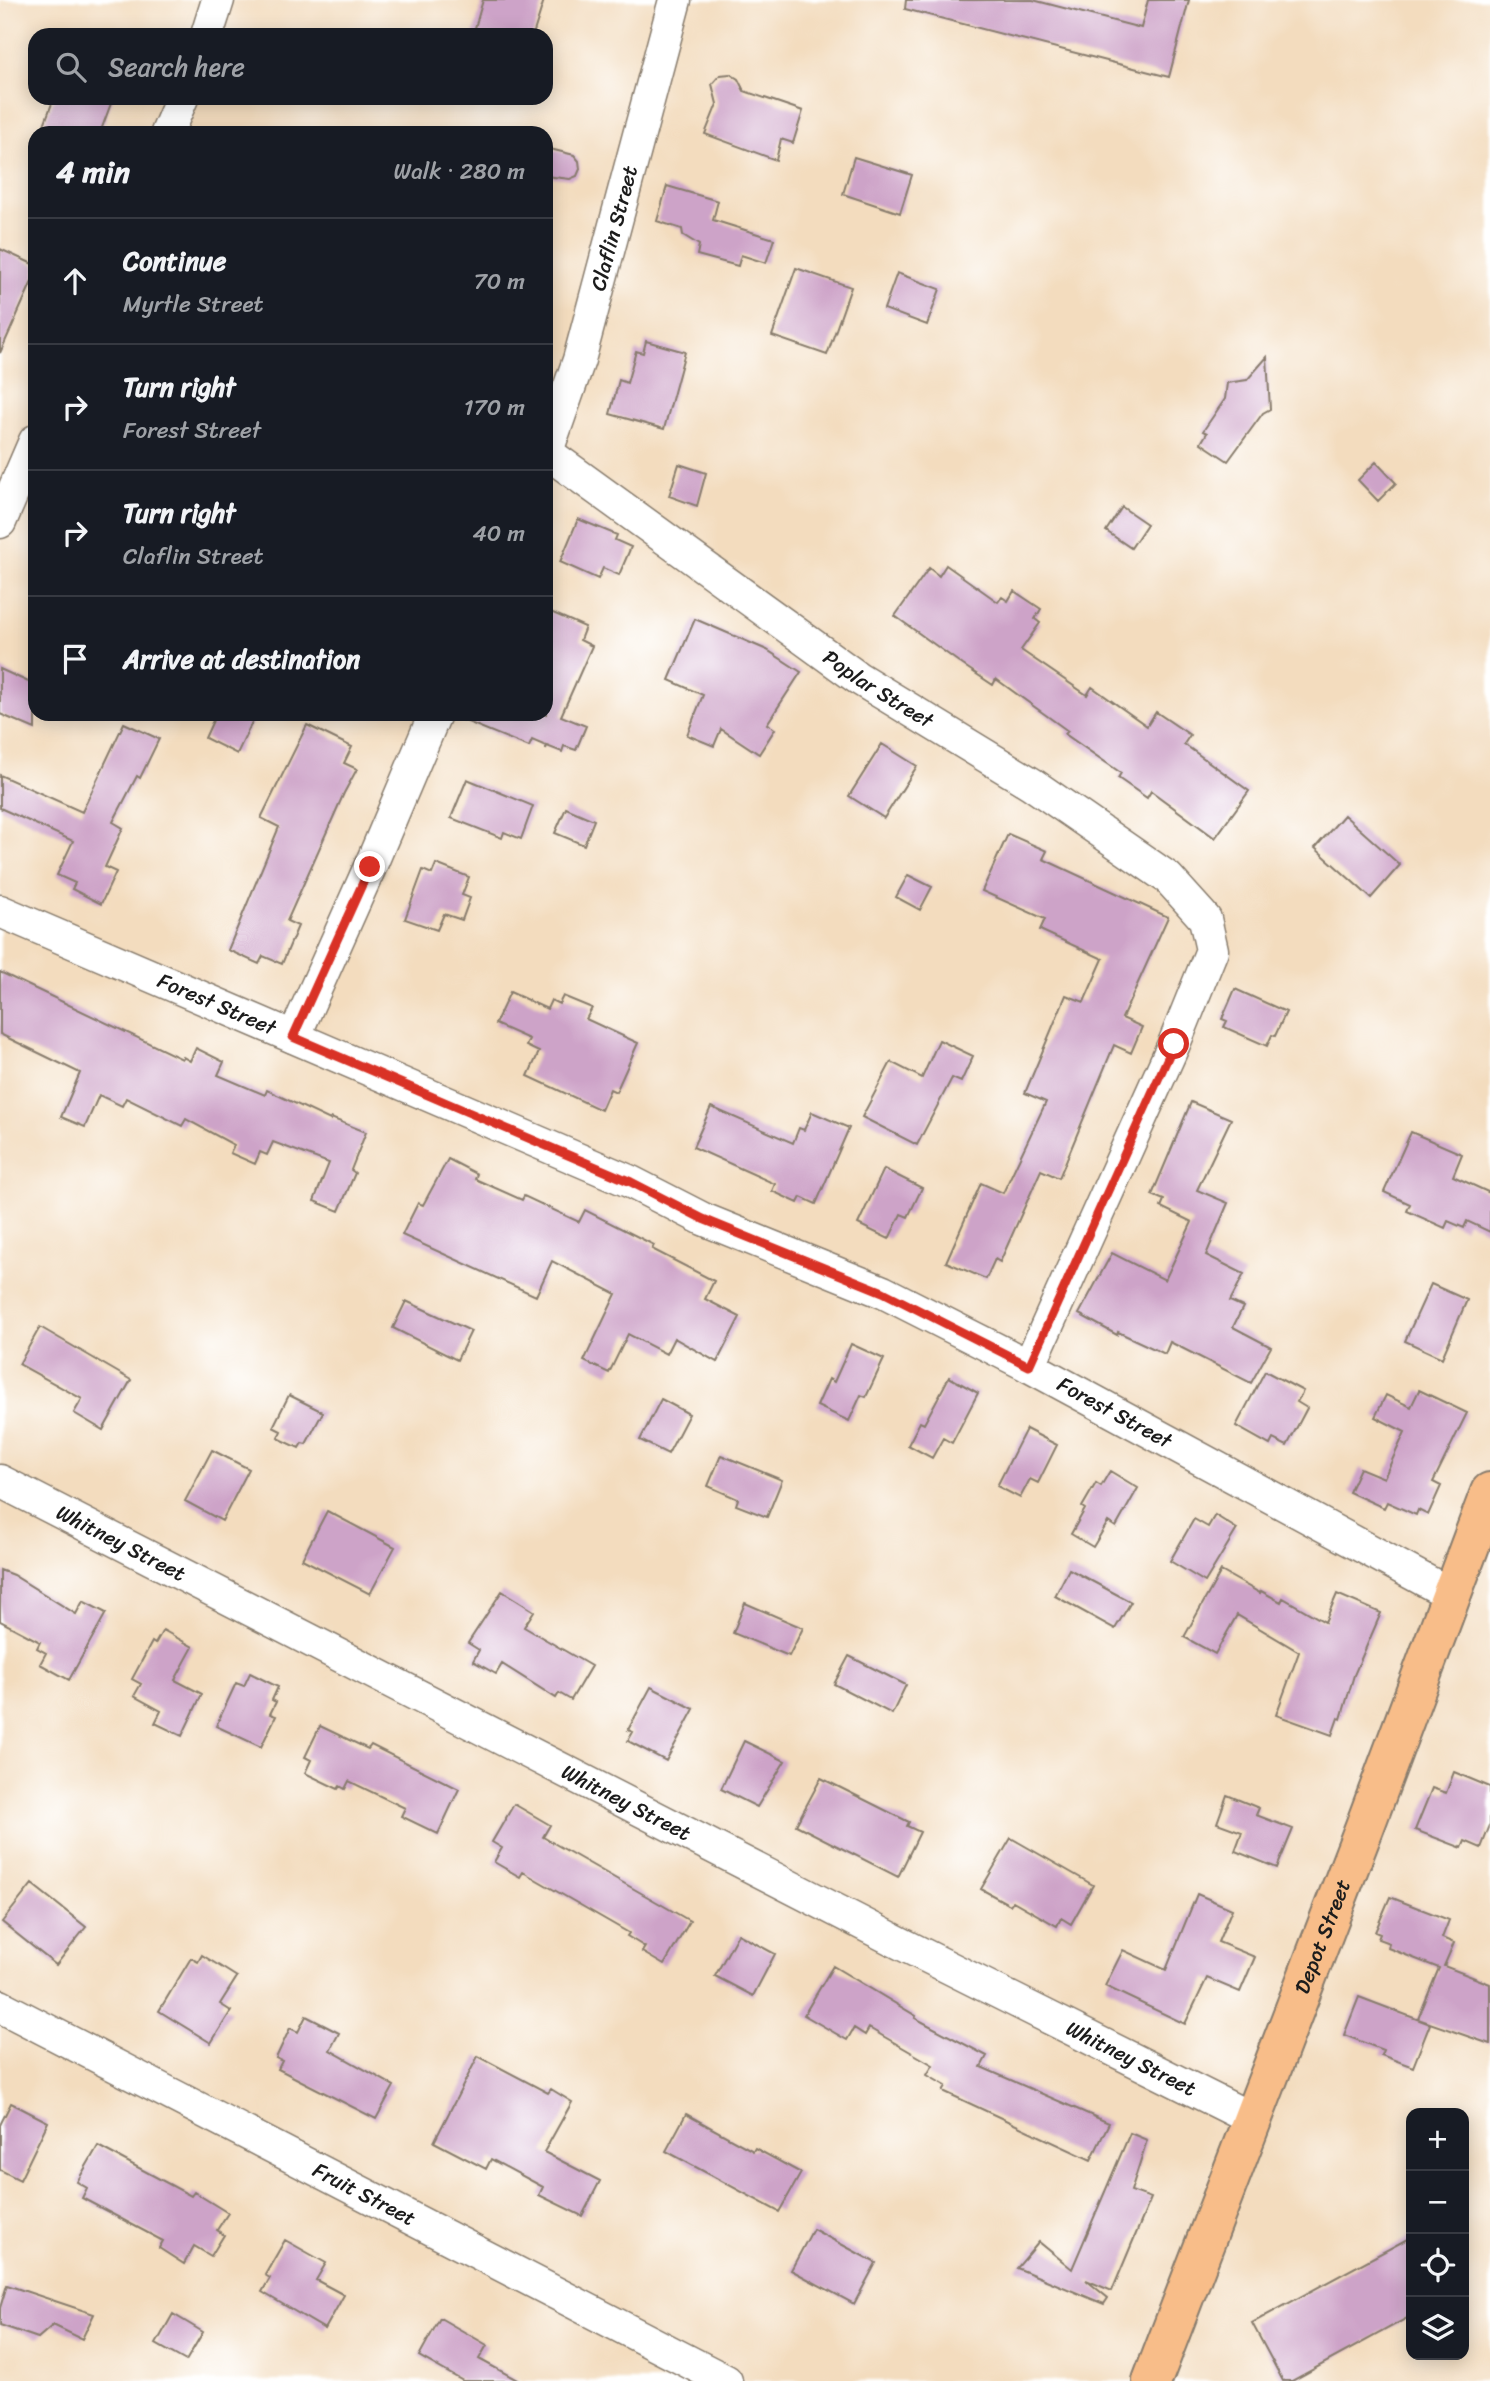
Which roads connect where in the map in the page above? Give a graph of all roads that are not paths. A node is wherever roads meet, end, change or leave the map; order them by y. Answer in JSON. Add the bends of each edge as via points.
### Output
{"nodes":[{"id":1,"x":218,"y":0,"type":"edge"},
{"id":2,"x":675,"y":0,"type":"edge"},
{"id":3,"x":209,"y":28,"type":"edge"},
{"id":4,"x":179,"y":105,"type":"edge"},
{"id":5,"x":170,"y":126,"type":"edge"},
{"id":6,"x":553,"y":433,"type":"edge"},
{"id":7,"x":28,"y":457,"type":"edge"},
{"id":8,"x":553,"y":458,"type":"edge"},
{"id":9,"x":0,"y":522,"type":"edge"},
{"id":10,"x":432,"y":721,"type":"edge"},
{"id":11,"x":0,"y":911,"type":"edge"},
{"id":12,"x":293,"y":1037,"type":"junction"},
{"id":13,"x":1029,"y":1366,"type":"junction"},
{"id":14,"x":0,"y":1481,"type":"edge"},
{"id":15,"x":1490,"y":1492,"type":"edge"},
{"id":16,"x":1452,"y":1595,"type":"junction"},
{"id":17,"x":0,"y":2006,"type":"edge"},
{"id":18,"x":1252,"y":2119,"type":"junction"},
{"id":19,"x":726,"y":2381,"type":"edge"},
{"id":20,"x":1152,"y":2381,"type":"edge"}],
"edges":[{"from":1,"to":3,"type":"street"},
{"from":2,"to":6,"type":"street","name":"Claflin Street","via":[[579,360]]},
{"from":4,"to":5,"type":"street"},
{"from":7,"to":9,"type":"street"},
{"from":8,"to":13,"type":"street","name":"Poplar Street","via":[[859,678],[1031,784],[1168,878],[1205,919],[1212,950]]},
{"from":10,"to":12,"type":"street"},
{"from":11,"to":12,"type":"street","name":"Forest Street"},
{"from":12,"to":13,"type":"street","name":"Forest Street","via":[[631,1182],[703,1219],[883,1292]]},
{"from":13,"to":16,"type":"street","name":"Forest Street"},
{"from":14,"to":18,"type":"street","name":"Whitney Street"},
{"from":15,"to":16,"type":"main road","name":"Depot Street"},
{"from":16,"to":18,"type":"main road","name":"Depot Street"},
{"from":17,"to":19,"type":"street","name":"Fruit Street"},
{"from":18,"to":20,"type":"main road","name":"Depot Street"}]}
